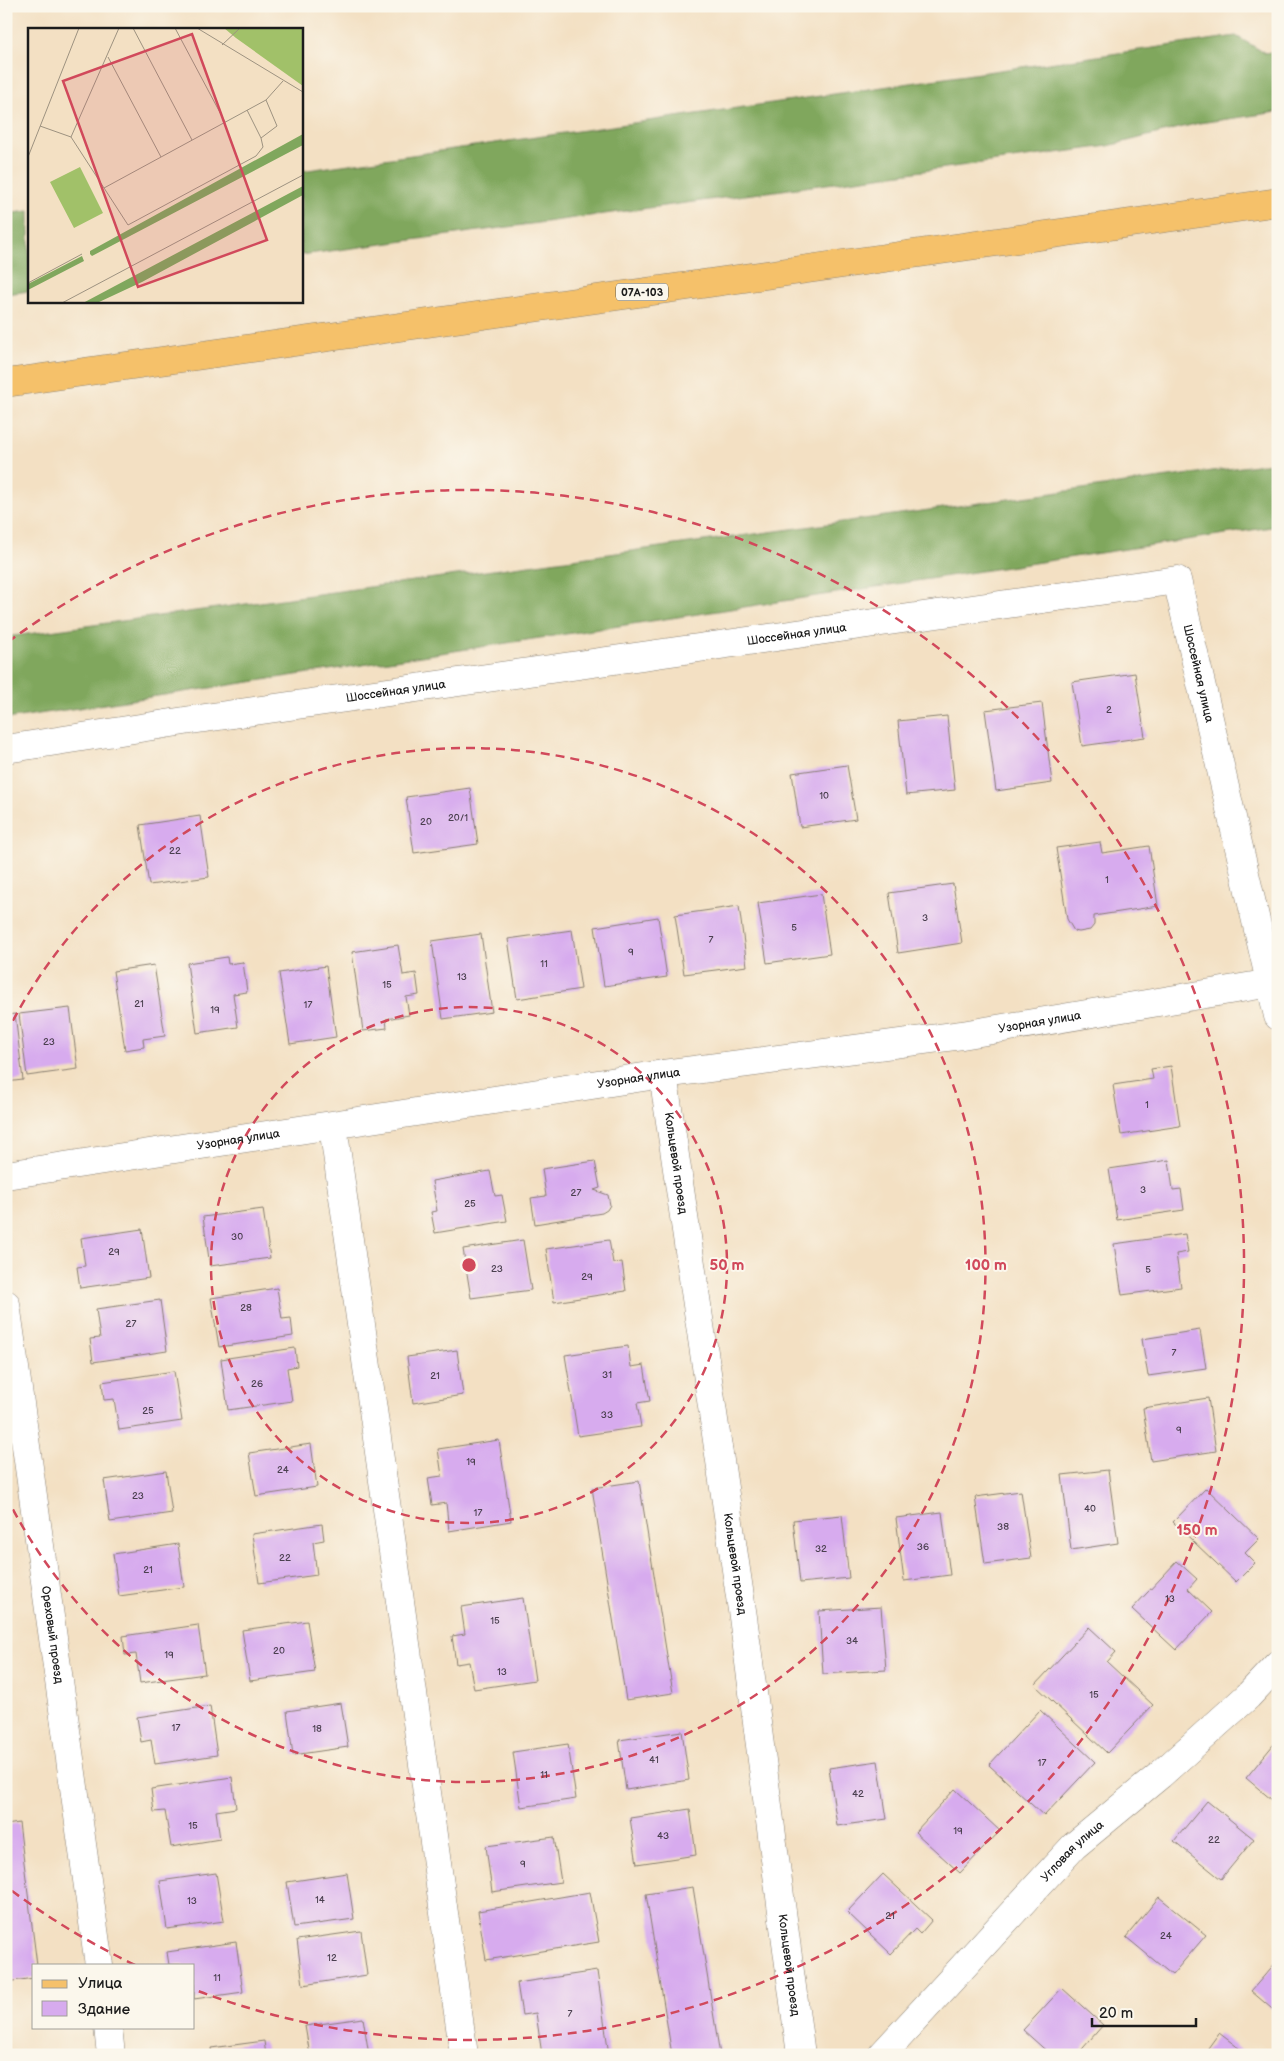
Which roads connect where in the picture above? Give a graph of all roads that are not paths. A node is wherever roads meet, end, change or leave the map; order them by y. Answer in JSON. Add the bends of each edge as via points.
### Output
{"nodes":[{"id":1,"x":1278,"y":202,"type":"edge"},
{"id":2,"x":6,"y":382,"type":"edge"},
{"id":3,"x":6,"y":749,"type":"edge"},
{"id":4,"x":1270,"y":983,"type":"junction"},
{"id":5,"x":1278,"y":1016,"type":"edge"},
{"id":6,"x":663,"y":1074,"type":"junction"},
{"id":7,"x":333,"y":1126,"type":"junction"},
{"id":8,"x":6,"y":1175,"type":"edge"},
{"id":9,"x":6,"y":1304,"type":"edge"},
{"id":10,"x":1278,"y":1664,"type":"edge"},
{"id":11,"x":99,"y":1964,"type":"edge"},
{"id":12,"x":108,"y":2028,"type":"edge"},
{"id":13,"x":112,"y":2055,"type":"edge"},
{"id":14,"x":464,"y":2055,"type":"edge"},
{"id":15,"x":801,"y":2055,"type":"edge"},
{"id":16,"x":882,"y":2055,"type":"edge"}],
"edges":[{"from":1,"to":2,"type":"main road","number":"07А-103"},
{"from":3,"to":4,"type":"street","name":"Шоссейная улица","via":[[210,717],[1176,580]]},
{"from":4,"to":5,"type":"street"},
{"from":4,"to":6,"type":"street","name":"Узорная улица","via":[[962,1035]]},
{"from":6,"to":7,"type":"street","name":"Узорная улица"},
{"from":6,"to":15,"type":"street","name":"Кольцевой проезд","via":[[745,1627]]},
{"from":7,"to":8,"type":"street","name":"Узорная улица"},
{"from":7,"to":14,"type":"street"},
{"from":9,"to":11,"type":"street","name":"Ореховый проезд"},
{"from":10,"to":16,"type":"street","name":"Угловая улица","via":[[1248,1696],[1160,1775],[1074,1846]]},
{"from":12,"to":13,"type":"street"}]}
